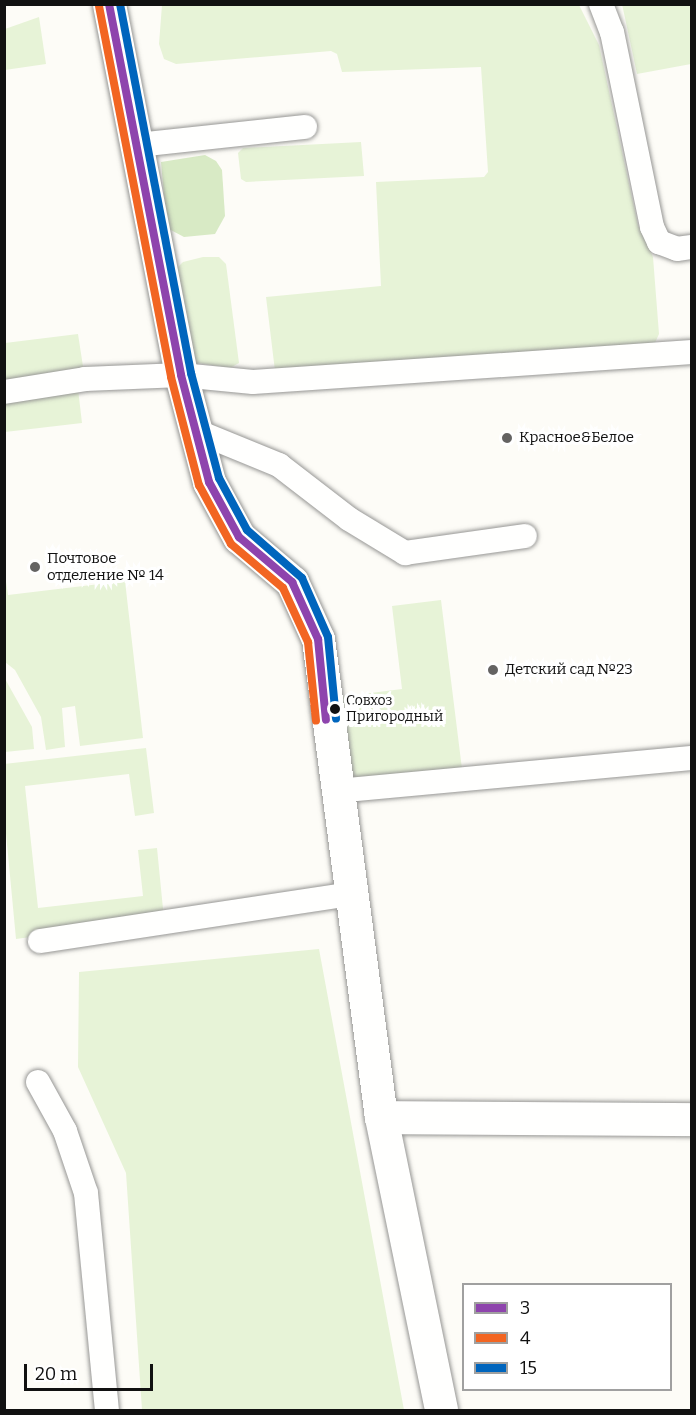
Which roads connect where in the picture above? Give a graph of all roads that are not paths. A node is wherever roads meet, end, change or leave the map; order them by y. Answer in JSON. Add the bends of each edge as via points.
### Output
{"nodes":[{"id":1,"x":109,"y":4,"type":"edge"},
{"id":2,"x":601,"y":4,"type":"edge"},
{"id":3,"x":305,"y":127,"type":"dead end"},
{"id":4,"x":138,"y":145,"type":"junction"},
{"id":5,"x":692,"y":247,"type":"edge"},
{"id":6,"x":692,"y":352,"type":"edge"},
{"id":7,"x":181,"y":375,"type":"junction"},
{"id":8,"x":4,"y":392,"type":"edge"},
{"id":9,"x":196,"y":431,"type":"junction"},
{"id":10,"x":525,"y":536,"type":"dead end"},
{"id":11,"x":692,"y":758,"type":"edge"},
{"id":12,"x":336,"y":791,"type":"junction"},
{"id":13,"x":350,"y":894,"type":"junction"},
{"id":14,"x":40,"y":941,"type":"dead end"},
{"id":15,"x":38,"y":1082,"type":"dead end"},
{"id":16,"x":381,"y":1117,"type":"junction"},
{"id":17,"x":692,"y":1119,"type":"edge"},
{"id":18,"x":106,"y":1410,"type":"edge"},
{"id":19,"x":441,"y":1410,"type":"edge"}],
"edges":[{"from":1,"to":4,"type":"street"},
{"from":2,"to":5,"type":"lane","via":[[612,32],[652,227],[659,242],[677,249]]},
{"from":3,"to":4,"type":"lane"},
{"from":4,"to":7,"type":"street"},
{"from":6,"to":7,"type":"lane","via":[[253,382]]},
{"from":7,"to":8,"type":"lane","via":[[84,379]]},
{"from":7,"to":9,"type":"street"},
{"from":9,"to":10,"type":"lane","via":[[279,465],[349,519],[405,553]]},
{"from":9,"to":12,"type":"street","via":[[209,482],[239,537],[292,582],[318,639]]},
{"from":11,"to":12,"type":"lane"},
{"from":12,"to":13,"type":"street"},
{"from":13,"to":14,"type":"lane"},
{"from":13,"to":16,"type":"street"},
{"from":15,"to":18,"type":"lane","via":[[64,1131],[86,1193]]},
{"from":16,"to":17,"type":"street"},
{"from":16,"to":19,"type":"street"}]}
